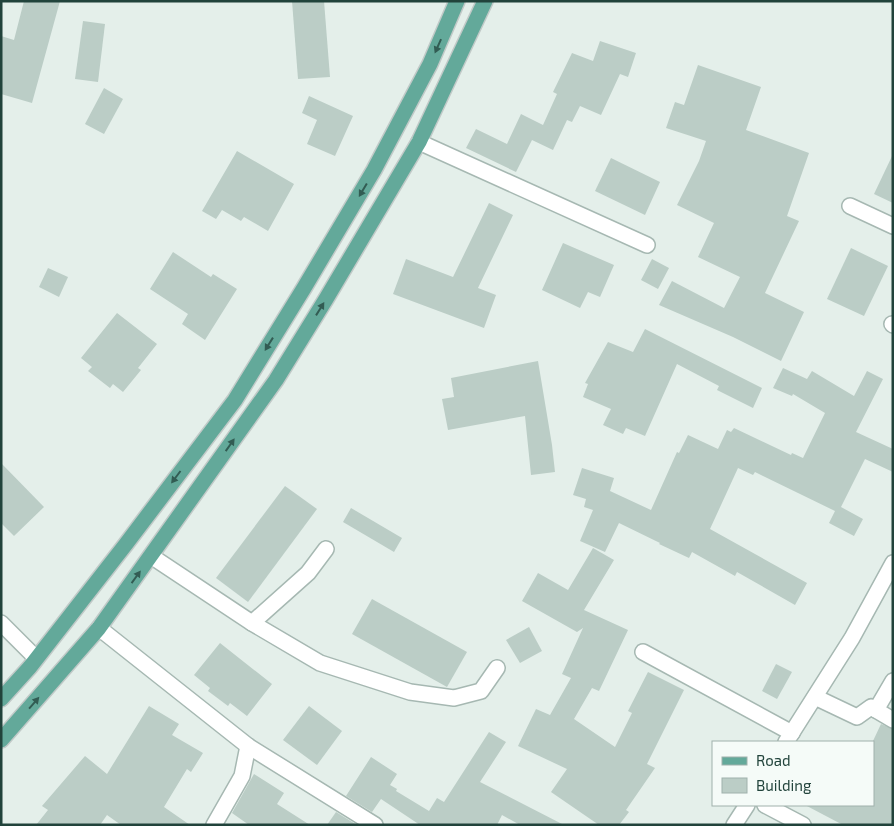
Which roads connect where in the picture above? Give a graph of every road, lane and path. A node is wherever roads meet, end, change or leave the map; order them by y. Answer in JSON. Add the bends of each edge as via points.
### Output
{"nodes":[{"id":1,"x":457,"y":1,"type":"edge"},
{"id":2,"x":485,"y":1,"type":"edge"},
{"id":3,"x":419,"y":142,"type":"junction"},
{"id":4,"x":850,"y":206,"type":"dead end"},
{"id":5,"x":893,"y":226,"type":"edge"},
{"id":6,"x":647,"y":245,"type":"dead end"},
{"id":7,"x":326,"y":549,"type":"dead end"},
{"id":8,"x":151,"y":556,"type":"junction"},
{"id":9,"x":893,"y":562,"type":"edge"},
{"id":10,"x":1,"y":623,"type":"edge"},
{"id":11,"x":252,"y":623,"type":"junction"},
{"id":12,"x":99,"y":628,"type":"junction"},
{"id":13,"x":643,"y":652,"type":"dead end"},
{"id":14,"x":36,"y":658,"type":"junction"},
{"id":15,"x":497,"y":668,"type":"dead end"},
{"id":16,"x":893,"y":681,"type":"edge"},
{"id":17,"x":815,"y":697,"type":"junction"},
{"id":18,"x":1,"y":699,"type":"edge"},
{"id":19,"x":876,"y":710,"type":"junction"},
{"id":20,"x":893,"y":720,"type":"edge"},
{"id":21,"x":789,"y":738,"type":"edge"},
{"id":22,"x":1,"y":740,"type":"edge"},
{"id":23,"x":248,"y":746,"type":"junction"},
{"id":24,"x":746,"y":806,"type":"edge"},
{"id":25,"x":767,"y":806,"type":"edge"},
{"id":26,"x":214,"y":825,"type":"edge"},
{"id":27,"x":375,"y":825,"type":"edge"},
{"id":28,"x":734,"y":825,"type":"edge"},
{"id":29,"x":803,"y":825,"type":"edge"}],
"edges":[{"from":1,"to":14,"type":"main road","one_way":true,"via":[[430,64],[374,170],[235,400]]},
{"from":2,"to":3,"type":"main road"},
{"from":3,"to":6,"type":"street"},
{"from":8,"to":3,"type":"main road","one_way":true,"via":[[276,380]]},
{"from":4,"to":5,"type":"street"},
{"from":7,"to":11,"type":"street","via":[[308,573]]},
{"from":8,"to":11,"type":"street"},
{"from":12,"to":8,"type":"main road","one_way":true},
{"from":9,"to":17,"type":"street","via":[[852,638]]},
{"from":10,"to":14,"type":"street"},
{"from":11,"to":15,"type":"street","via":[[320,663],[410,692],[454,698],[481,691]]},
{"from":22,"to":12,"type":"main road","one_way":true},
{"from":12,"to":23,"type":"street"},
{"from":13,"to":21,"type":"street"},
{"from":14,"to":18,"type":"main road"},
{"from":16,"to":19,"type":"street"},
{"from":17,"to":19,"type":"street","via":[[857,717],[872,707]]},
{"from":17,"to":21,"type":"street"},
{"from":19,"to":20,"type":"street"},
{"from":23,"to":26,"type":"street","via":[[242,776]]},
{"from":23,"to":27,"type":"street"},
{"from":24,"to":28,"type":"street"},
{"from":25,"to":29,"type":"street"}]}
